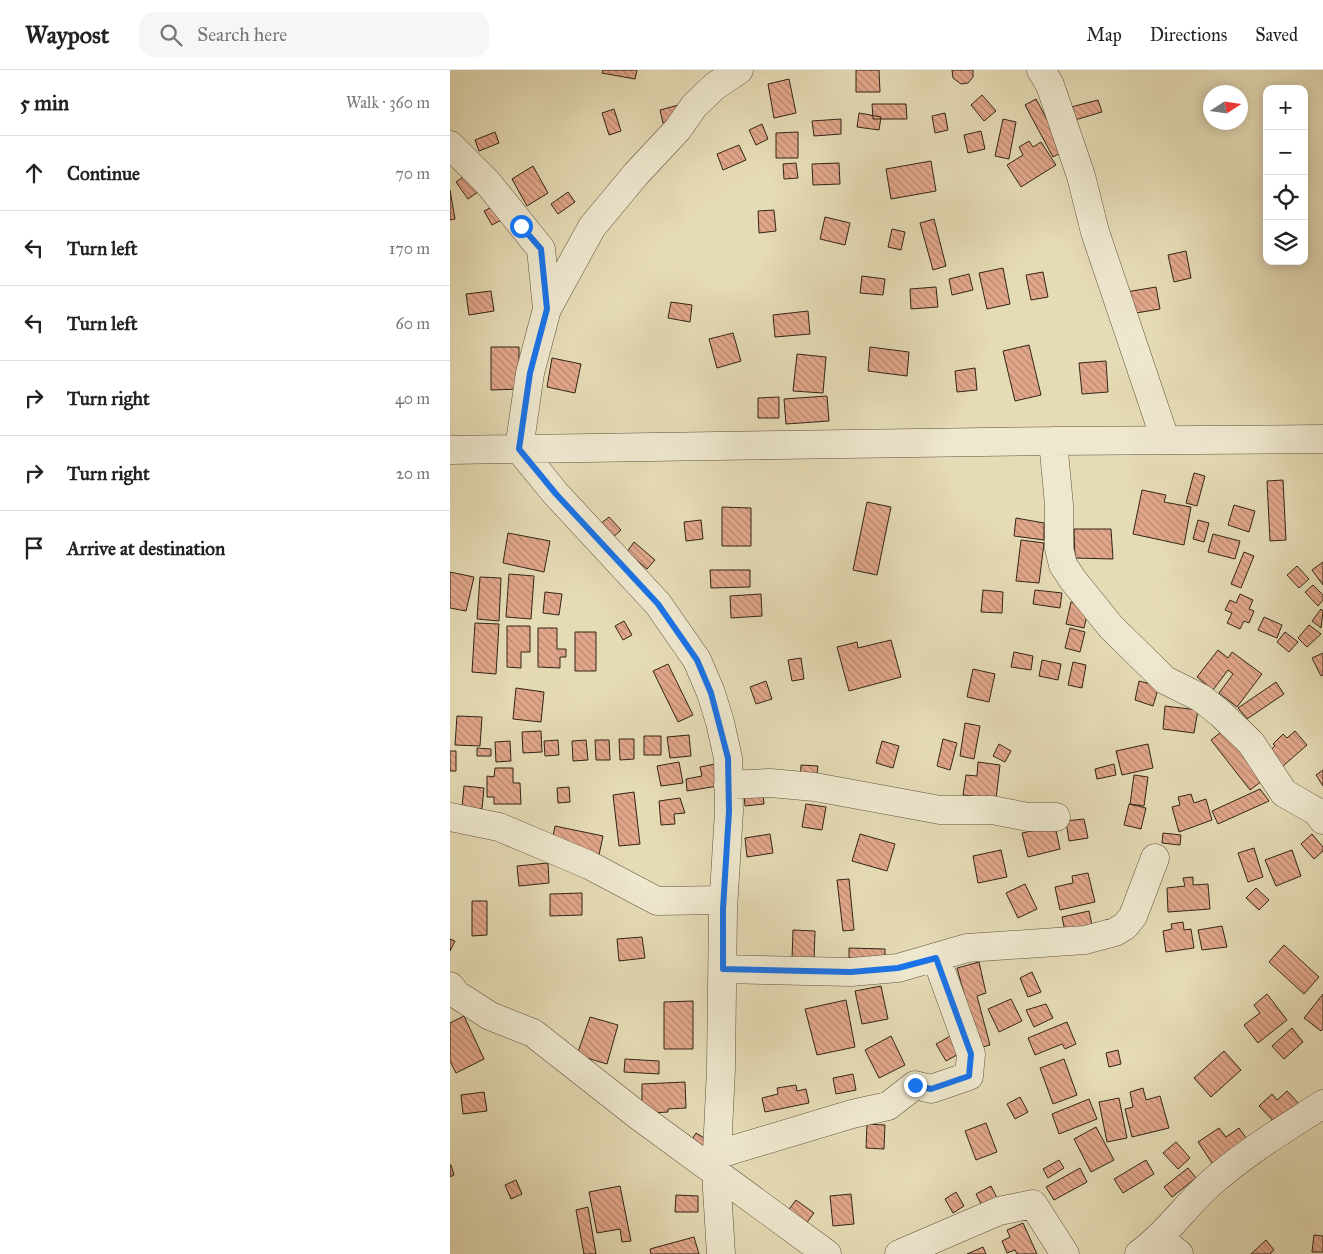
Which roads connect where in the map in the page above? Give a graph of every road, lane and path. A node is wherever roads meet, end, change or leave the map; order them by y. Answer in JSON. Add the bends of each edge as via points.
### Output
{"nodes":[{"id":1,"x":739,"y":70,"type":"edge"},
{"id":2,"x":1040,"y":70,"type":"edge"},
{"id":3,"x":450,"y":145,"type":"edge"},
{"id":4,"x":547,"y":309,"type":"junction"},
{"id":5,"x":1165,"y":439,"type":"junction"},
{"id":6,"x":1323,"y":439,"type":"edge"},
{"id":7,"x":1053,"y":441,"type":"junction"},
{"id":8,"x":519,"y":449,"type":"junction"},
{"id":9,"x":450,"y":450,"type":"edge"},
{"id":10,"x":728,"y":785,"type":"junction"},
{"id":11,"x":450,"y":817,"type":"edge"},
{"id":12,"x":1056,"y":817,"type":"dead end"},
{"id":13,"x":1323,"y":820,"type":"edge"},
{"id":14,"x":1155,"y":858,"type":"dead end"},
{"id":15,"x":723,"y":900,"type":"junction"},
{"id":16,"x":936,"y":958,"type":"junction"},
{"id":17,"x":723,"y":969,"type":"junction"},
{"id":18,"x":450,"y":986,"type":"edge"},
{"id":19,"x":1323,"y":1104,"type":"edge"},
{"id":20,"x":718,"y":1164,"type":"junction"},
{"id":21,"x":1159,"y":1249,"type":"edge"},
{"id":22,"x":721,"y":1254,"type":"edge"},
{"id":23,"x":827,"y":1254,"type":"edge"},
{"id":24,"x":899,"y":1254,"type":"edge"},
{"id":25,"x":1064,"y":1254,"type":"edge"}],
"edges":[{"from":1,"to":4,"type":"street","via":[[694,106],[678,129],[592,227]]},
{"from":2,"to":5,"type":"street","via":[[1050,85],[1081,176],[1095,232]]},
{"from":3,"to":4,"type":"street","via":[[488,183],[541,249]]},
{"from":4,"to":8,"type":"street","via":[[530,373]]},
{"from":5,"to":6,"type":"street"},
{"from":5,"to":7,"type":"street"},
{"from":7,"to":8,"type":"street"},
{"from":7,"to":13,"type":"street","via":[[1059,548],[1063,565],[1072,580],[1111,627],[1165,680],[1201,698],[1221,714],[1251,743],[1284,793],[1317,812]]},
{"from":8,"to":9,"type":"street"},
{"from":8,"to":10,"type":"street","via":[[658,604],[697,660],[720,722],[728,758]]},
{"from":10,"to":12,"type":"street","via":[[770,783],[815,787],[940,810],[992,810],[1028,817]]},
{"from":10,"to":15,"type":"street"},
{"from":11,"to":15,"type":"street","via":[[499,827],[589,865],[657,901]]},
{"from":14,"to":16,"type":"street","via":[[1133,916],[1115,932],[1085,940],[967,948]]},
{"from":15,"to":17,"type":"street"},
{"from":16,"to":17,"type":"street","via":[[898,968],[851,972]]},
{"from":16,"to":20,"type":"street","via":[[971,1054],[969,1076],[931,1089],[915,1085],[888,1106],[852,1114]]},
{"from":17,"to":20,"type":"street"},
{"from":18,"to":20,"type":"street","via":[[456,994],[490,1016],[533,1033]]},
{"from":19,"to":21,"type":"street","via":[[1270,1138],[1210,1183]]},
{"from":20,"to":22,"type":"street"},
{"from":20,"to":23,"type":"street"},
{"from":24,"to":25,"type":"street","via":[[1000,1211],[1033,1204]]}]}
